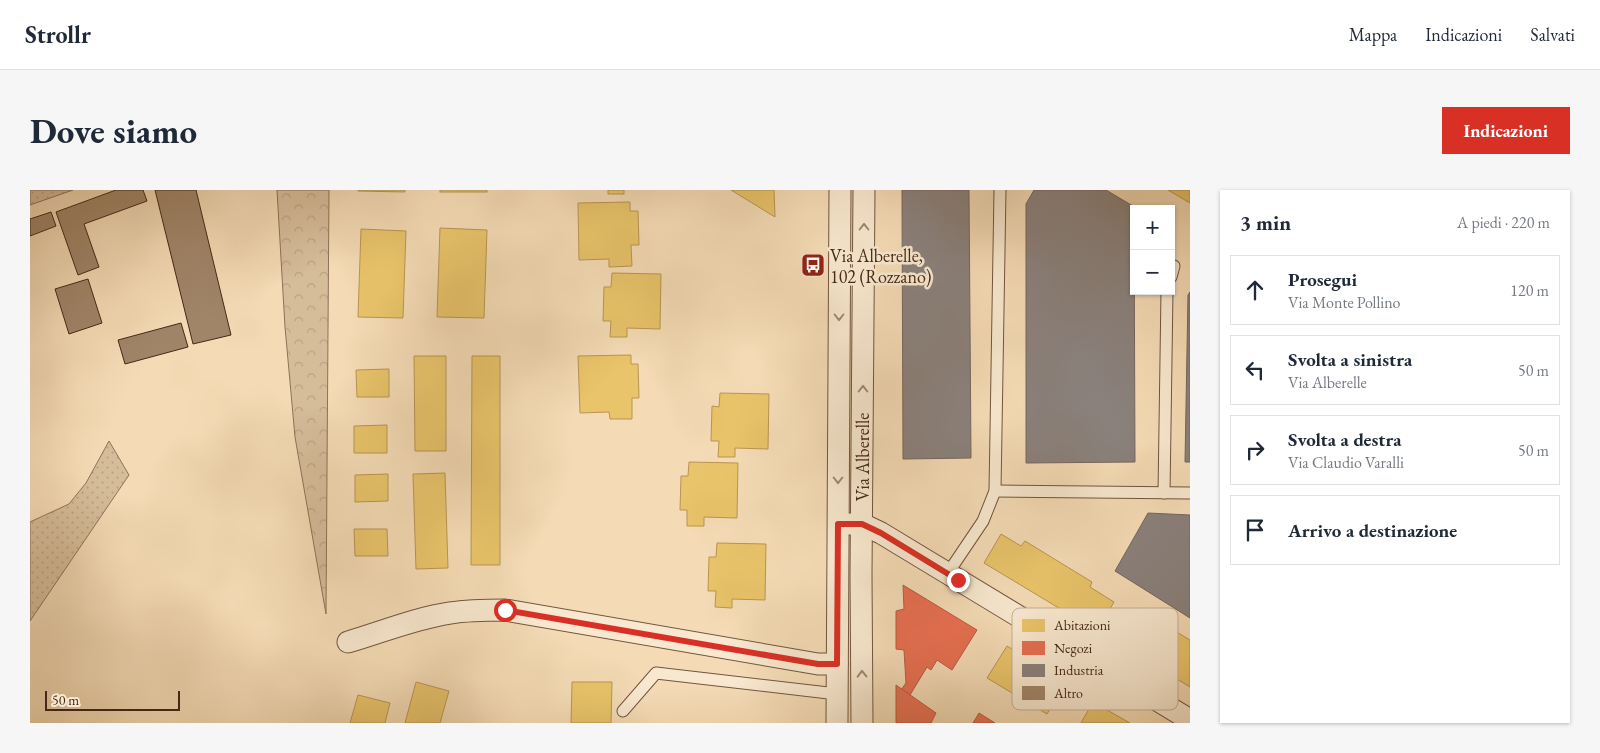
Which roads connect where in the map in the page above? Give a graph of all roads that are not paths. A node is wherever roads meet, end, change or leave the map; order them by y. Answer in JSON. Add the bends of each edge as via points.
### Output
{"nodes":[{"id":1,"x":840,"y":190,"type":"edge"},
{"id":2,"x":864,"y":190,"type":"edge"},
{"id":3,"x":1000,"y":190,"type":"edge"},
{"id":4,"x":1167,"y":295,"type":"edge"},
{"id":5,"x":995,"y":491,"type":"junction"},
{"id":6,"x":1164,"y":493,"type":"junction"},
{"id":7,"x":1190,"y":493,"type":"edge"},
{"id":8,"x":838,"y":524,"type":"junction"},
{"id":9,"x":862,"y":524,"type":"junction"},
{"id":10,"x":948,"y":573,"type":"junction"},
{"id":11,"x":1012,"y":612,"type":"edge"},
{"id":12,"x":348,"y":642,"type":"dead end"},
{"id":13,"x":837,"y":664,"type":"junction"},
{"id":14,"x":837,"y":694,"type":"junction"},
{"id":15,"x":1174,"y":710,"type":"edge"},
{"id":16,"x":623,"y":711,"type":"dead end"},
{"id":17,"x":1190,"y":720,"type":"edge"},
{"id":18,"x":837,"y":723,"type":"edge"},
{"id":19,"x":862,"y":723,"type":"edge"}],
"edges":[{"from":1,"to":8,"type":"street","name":"Via Alberelle","one_way":true},
{"from":9,"to":2,"type":"street","name":"Via Alberelle","one_way":true},
{"from":3,"to":5,"type":"lane"},
{"from":4,"to":6,"type":"lane"},
{"from":5,"to":6,"type":"lane"},
{"from":5,"to":10,"type":"lane","via":[[983,521]]},
{"from":6,"to":7,"type":"lane"},
{"from":8,"to":9,"type":"street"},
{"from":8,"to":13,"type":"street","name":"Via Alberelle"},
{"from":9,"to":10,"type":"street"},
{"from":19,"to":9,"type":"street","name":"Via Alberelle","one_way":true},
{"from":10,"to":11,"type":"street"},
{"from":12,"to":13,"type":"street","via":[[424,618],[478,610],[505,610],[818,664]]},
{"from":13,"to":14,"type":"street","name":"Via Alberelle"},
{"from":14,"to":16,"type":"lane","via":[[656,673]]},
{"from":14,"to":18,"type":"street","name":"Via Alberelle"},
{"from":15,"to":17,"type":"street"}]}
